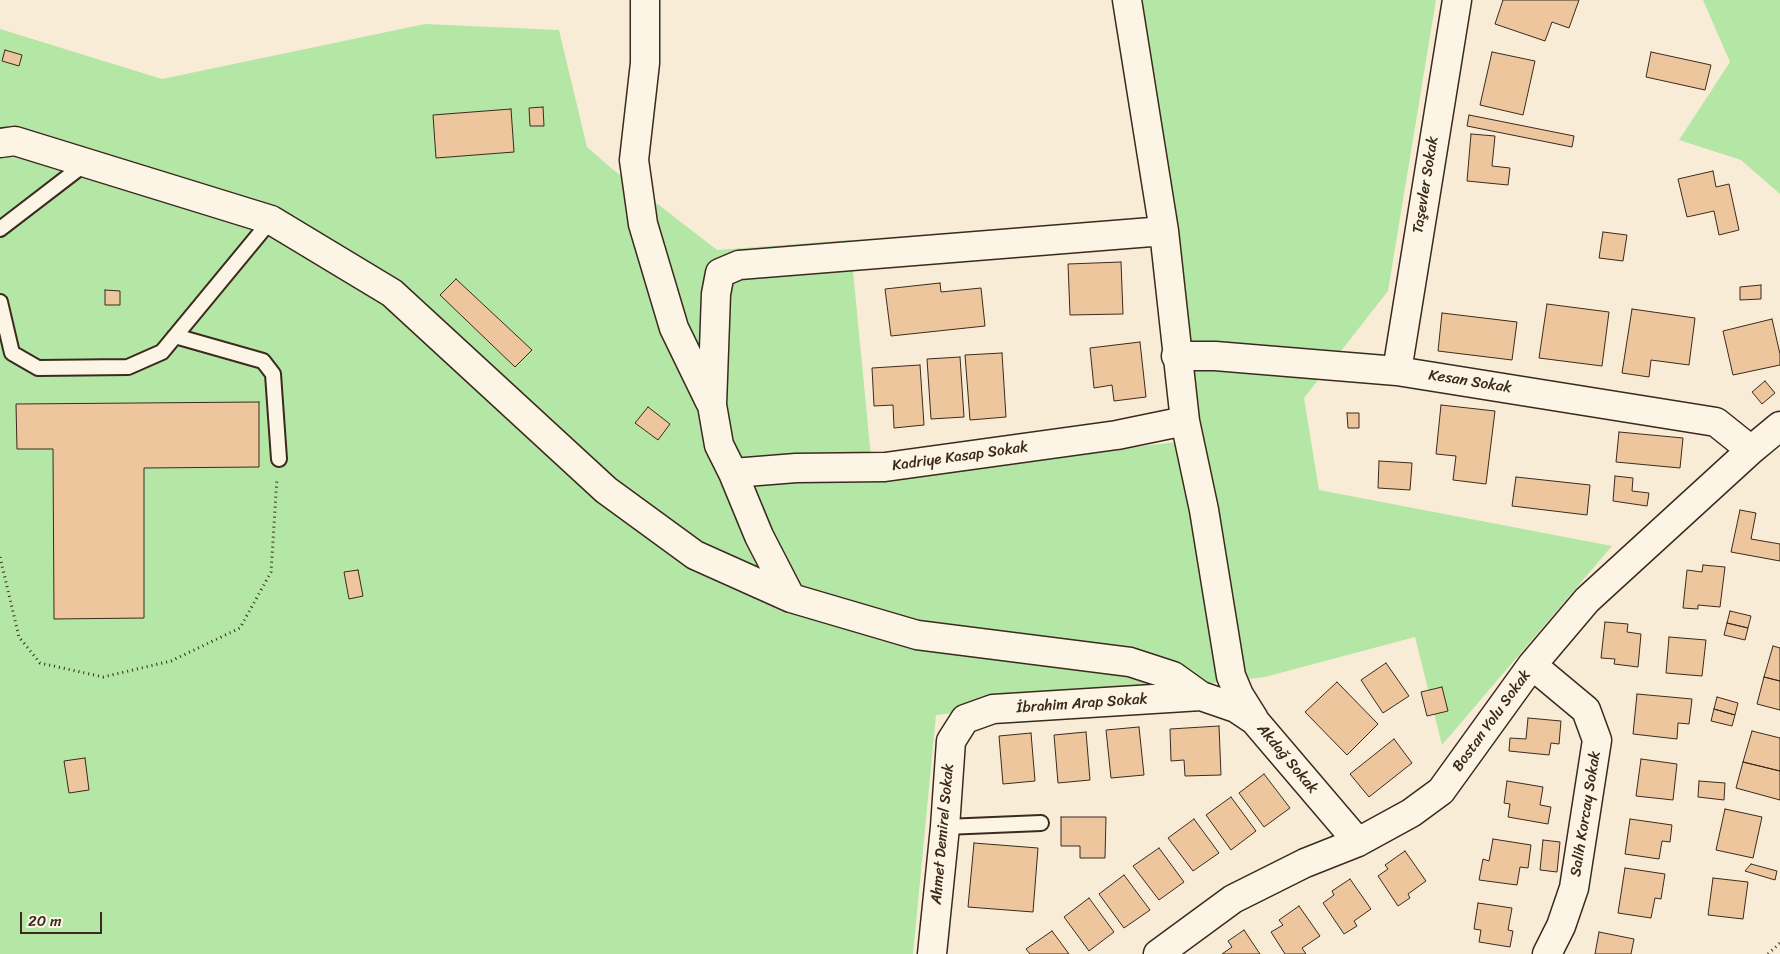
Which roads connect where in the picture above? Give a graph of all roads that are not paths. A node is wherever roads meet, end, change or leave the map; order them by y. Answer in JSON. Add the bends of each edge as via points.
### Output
{"nodes":[{"id":1,"x":645,"y":0,"type":"edge"},
{"id":2,"x":1127,"y":0,"type":"edge"},
{"id":3,"x":1457,"y":0,"type":"edge"},
{"id":4,"x":0,"y":143,"type":"edge"},
{"id":5,"x":86,"y":162,"type":"junction"},
{"id":6,"x":271,"y":220,"type":"junction"},
{"id":7,"x":0,"y":229,"type":"edge"},
{"id":8,"x":1164,"y":231,"type":"junction"},
{"id":9,"x":0,"y":302,"type":"edge"},
{"id":10,"x":175,"y":336,"type":"junction"},
{"id":11,"x":1176,"y":356,"type":"junction"},
{"id":12,"x":1397,"y":371,"type":"junction"},
{"id":13,"x":712,"y":405,"type":"junction"},
{"id":14,"x":1185,"y":421,"type":"junction"},
{"id":15,"x":1780,"y":426,"type":"edge"},
{"id":16,"x":1751,"y":450,"type":"junction"},
{"id":17,"x":278,"y":460,"type":"road end"},
{"id":18,"x":733,"y":472,"type":"junction"},
{"id":19,"x":791,"y":598,"type":"junction"},
{"id":20,"x":1532,"y":665,"type":"junction"},
{"id":21,"x":1201,"y":696,"type":"junction"},
{"id":22,"x":965,"y":719,"type":"joint"},
{"id":23,"x":1254,"y":720,"type":"junction"},
{"id":24,"x":1041,"y":823,"type":"dead end"},
{"id":25,"x":945,"y":827,"type":"junction"},
{"id":26,"x":1358,"y":842,"type":"junction"},
{"id":27,"x":932,"y":954,"type":"edge"},
{"id":28,"x":1158,"y":954,"type":"edge"},
{"id":29,"x":1547,"y":954,"type":"edge"}],
"edges":[{"from":1,"to":13,"type":"street","via":[[645,63],[634,160],[643,224],[674,328]]},
{"from":2,"to":8,"type":"street"},
{"from":3,"to":12,"type":"street","name":"Taşevler Sokak"},
{"from":4,"to":5,"type":"street","via":[[14,141]]},
{"from":5,"to":6,"type":"street"},
{"from":5,"to":7,"type":"lane"},
{"from":6,"to":10,"type":"lane"},
{"from":6,"to":19,"type":"street","via":[[392,293],[606,490],[695,555]]},
{"from":8,"to":11,"type":"street"},
{"from":8,"to":13,"type":"street","via":[[739,265],[720,274],[716,294]]},
{"from":9,"to":10,"type":"lane","via":[[12,354],[38,368],[128,366],[162,352]]},
{"from":10,"to":17,"type":"lane","via":[[263,361],[273,374]]},
{"from":11,"to":12,"type":"street","name":"Kesan Sokak","via":[[1215,356]]},
{"from":11,"to":14,"type":"street"},
{"from":12,"to":16,"type":"street","name":"Kesan Sokak","via":[[1716,422]]},
{"from":13,"to":18,"type":"street","via":[[718,445]]},
{"from":14,"to":18,"type":"street","name":"Kadriye Kasap Sokak","via":[[1117,435],[885,467]]},
{"from":14,"to":23,"type":"street","via":[[1204,510],[1231,676]]},
{"from":15,"to":16,"type":"street","name":"Bostan Yolu Sokak"},
{"from":16,"to":20,"type":"street","name":"Bostan Yolu Sokak","via":[[1587,600]]},
{"from":18,"to":19,"type":"street","via":[[759,536]]},
{"from":19,"to":21,"type":"street","via":[[918,635],[1130,662],[1174,676]]},
{"from":20,"to":26,"type":"street","name":"Bostan Yolu Sokak","via":[[1441,791],[1411,813]]},
{"from":20,"to":29,"type":"street","name":"Salih Korcay Sokak","via":[[1586,710],[1597,740],[1574,888]]},
{"from":21,"to":22,"type":"street","name":"İbrahim Arap Sokak","via":[[993,709]]},
{"from":21,"to":23,"type":"street","name":"Akdağ Sokak","via":[[1236,708]]},
{"from":22,"to":25,"type":"street","name":"Ahmet Demirel Sokak","via":[[950,741]]},
{"from":23,"to":26,"type":"street","name":"Akdağ Sokak"},
{"from":24,"to":25,"type":"lane"},
{"from":25,"to":27,"type":"street","name":"Ahmet Demirel Sokak"},
{"from":26,"to":28,"type":"street","name":"Bostan Yolu Sokak","via":[[1305,863],[1233,899]]}]}
